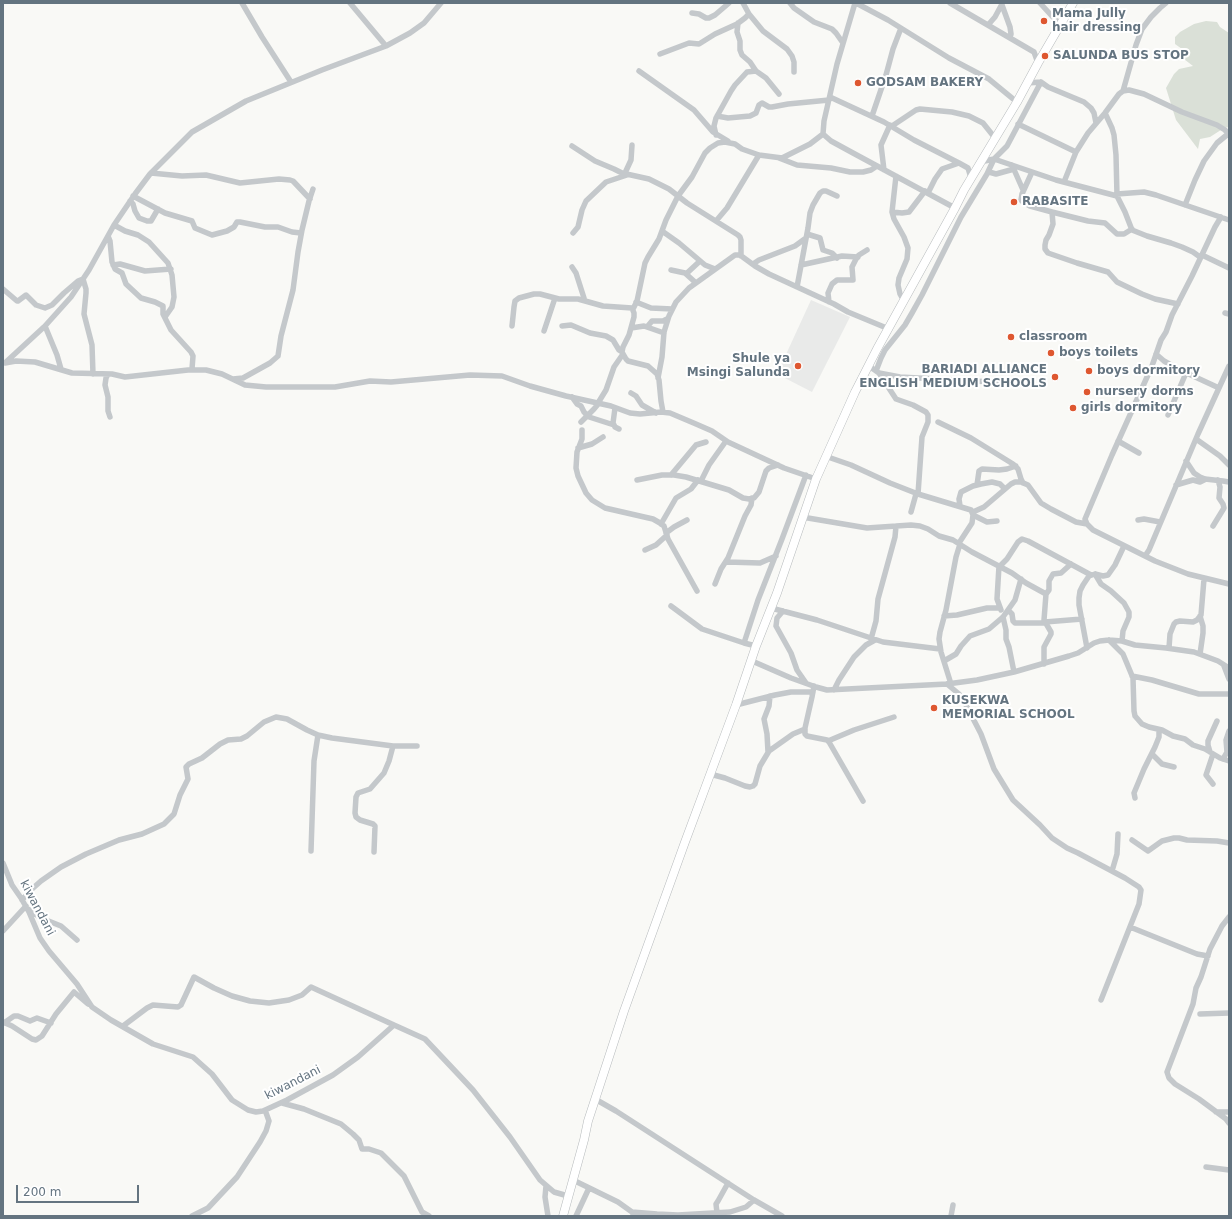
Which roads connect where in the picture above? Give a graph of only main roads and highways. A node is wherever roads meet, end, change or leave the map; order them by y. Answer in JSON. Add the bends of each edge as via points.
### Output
{"nodes":[{"id":1,"x":1073,"y":3,"type":"edge"},
{"id":2,"x":563,"y":1216,"type":"edge"}],
"edges":[{"from":1,"to":2,"type":"highway","via":[[980,162],[868,366],[825,456],[624,1011],[595,1099]]}]}
